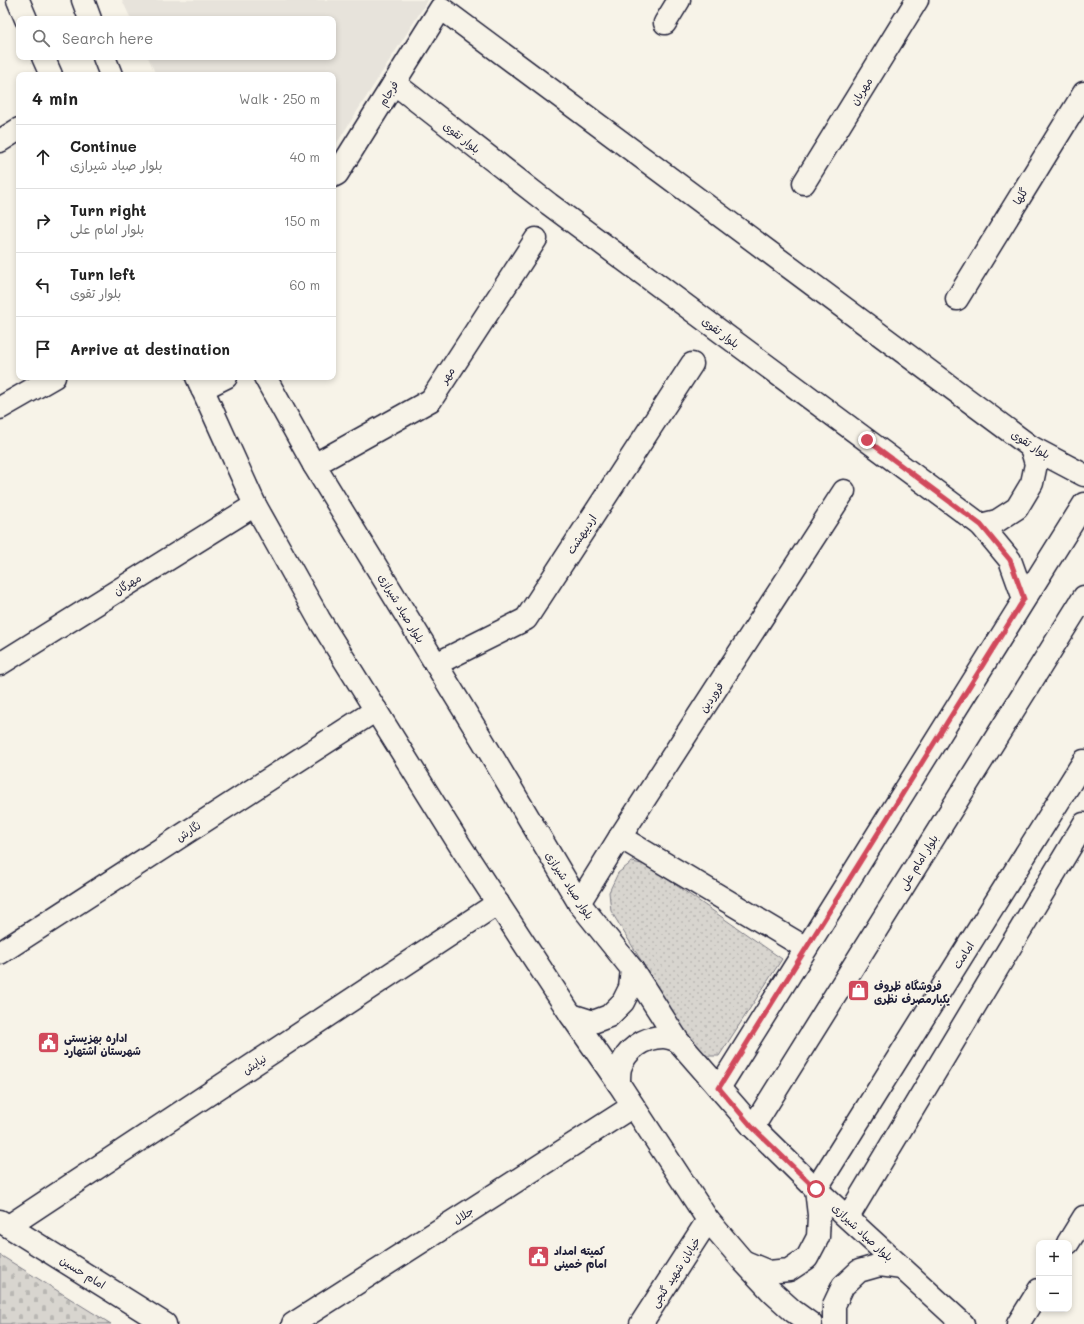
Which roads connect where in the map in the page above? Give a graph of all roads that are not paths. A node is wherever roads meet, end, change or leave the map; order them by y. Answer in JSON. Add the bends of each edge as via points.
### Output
{"nodes":[{"id":1,"x":18,"y":0,"type":"edge"},
{"id":2,"x":83,"y":0,"type":"edge"},
{"id":3,"x":679,"y":0,"type":"edge"},
{"id":4,"x":917,"y":0,"type":"edge"},
{"id":5,"x":441,"y":8,"type":"joint"},
{"id":6,"x":25,"y":16,"type":"edge"},
{"id":7,"x":89,"y":16,"type":"edge"},
{"id":8,"x":665,"y":23,"type":"dead end"},
{"id":9,"x":44,"y":60,"type":"edge"},
{"id":10,"x":105,"y":60,"type":"edge"},
{"id":11,"x":50,"y":72,"type":"edge"},
{"id":12,"x":110,"y":72,"type":"edge"},
{"id":13,"x":394,"y":83,"type":"junction"},
{"id":14,"x":1084,"y":93,"type":"edge"},
{"id":15,"x":16,"y":131,"type":"edge"},
{"id":16,"x":0,"y":141,"type":"edge"},
{"id":17,"x":336,"y":174,"type":"edge"},
{"id":18,"x":804,"y":183,"type":"dead end"},
{"id":19,"x":536,"y":239,"type":"dead end"},
{"id":20,"x":957,"y":299,"type":"dead end"},
{"id":21,"x":692,"y":364,"type":"dead end"},
{"id":22,"x":49,"y":380,"type":"edge"},
{"id":23,"x":213,"y":380,"type":"edge"},
{"id":24,"x":267,"y":380,"type":"edge"},
{"id":25,"x":200,"y":383,"type":"edge"},
{"id":26,"x":0,"y":408,"type":"edge"},
{"id":27,"x":1031,"y":447,"type":"junction"},
{"id":28,"x":314,"y":464,"type":"junction"},
{"id":29,"x":1084,"y":475,"type":"edge"},
{"id":30,"x":844,"y":491,"type":"dead end"},
{"id":31,"x":1084,"y":504,"type":"edge"},
{"id":32,"x":255,"y":505,"type":"junction"},
{"id":33,"x":981,"y":525,"type":"junction"},
{"id":34,"x":1084,"y":597,"type":"edge"},
{"id":35,"x":1024,"y":599,"type":"junction"},
{"id":36,"x":0,"y":664,"type":"edge"},
{"id":37,"x":436,"y":664,"type":"junction"},
{"id":38,"x":376,"y":710,"type":"junction"},
{"id":39,"x":1084,"y":761,"type":"edge"},
{"id":40,"x":1084,"y":824,"type":"edge"},
{"id":41,"x":620,"y":837,"type":"junction"},
{"id":42,"x":498,"y":903,"type":"junction"},
{"id":43,"x":579,"y":903,"type":"junction"},
{"id":44,"x":806,"y":948,"type":"junction"},
{"id":45,"x":0,"y":953,"type":"edge"},
{"id":46,"x":632,"y":969,"type":"junction"},
{"id":47,"x":571,"y":1015,"type":"junction"},
{"id":48,"x":678,"y":1040,"type":"junction"},
{"id":49,"x":619,"y":1084,"type":"junction"},
{"id":50,"x":719,"y":1088,"type":"junction"},
{"id":51,"x":633,"y":1106,"type":"junction"},
{"id":52,"x":752,"y":1127,"type":"junction"},
{"id":53,"x":816,"y":1189,"type":"junction"},
{"id":54,"x":848,"y":1217,"type":"junction"},
{"id":55,"x":1084,"y":1217,"type":"edge"},
{"id":56,"x":708,"y":1220,"type":"junction"},
{"id":57,"x":4,"y":1223,"type":"edge"},
{"id":58,"x":1070,"y":1240,"type":"edge"},
{"id":59,"x":743,"y":1261,"type":"junction"},
{"id":60,"x":902,"y":1268,"type":"junction"},
{"id":61,"x":1036,"y":1295,"type":"edge"},
{"id":62,"x":789,"y":1318,"type":"edge"},
{"id":63,"x":165,"y":1324,"type":"edge"},
{"id":64,"x":292,"y":1324,"type":"edge"},
{"id":65,"x":641,"y":1324,"type":"edge"},
{"id":66,"x":811,"y":1324,"type":"edge"},
{"id":67,"x":834,"y":1324,"type":"edge"},
{"id":68,"x":963,"y":1324,"type":"edge"},
{"id":69,"x":1018,"y":1324,"type":"edge"}],
"edges":[{"from":1,"to":6,"type":"street"},
{"from":2,"to":7,"type":"street"},
{"from":3,"to":8,"type":"street"},
{"from":4,"to":18,"type":"street","name":"مهربان"},
{"from":5,"to":13,"type":"street","name":"فرجام"},
{"from":5,"to":27,"type":"street","name":"بلوار تقوی"},
{"from":9,"to":11,"type":"street"},
{"from":10,"to":12,"type":"street"},
{"from":13,"to":17,"type":"street","name":"فرجام"},
{"from":13,"to":33,"type":"street","name":"بلوار تقوی","via":[[549,204]]},
{"from":14,"to":20,"type":"street","name":"گلها"},
{"from":15,"to":16,"type":"street"},
{"from":19,"to":28,"type":"street","name":"مهر","via":[[431,400]]},
{"from":21,"to":37,"type":"street","name":"اردیبهشت","via":[[526,619]]},
{"from":22,"to":26,"type":"street"},
{"from":23,"to":25,"type":"street"},
{"from":24,"to":28,"type":"street","name":"بلوار صیاد شیرازی"},
{"from":25,"to":32,"type":"street"},
{"from":27,"to":29,"type":"street","name":"بلوار تقوی"},
{"from":27,"to":33,"type":"street","via":[[1036,464],[1032,483],[1017,508],[997,521]]},
{"from":28,"to":37,"type":"street","name":"بلوار صیاد شیرازی"},
{"from":30,"to":41,"type":"street","name":"فروردین"},
{"from":31,"to":35,"type":"street"},
{"from":32,"to":36,"type":"street","name":"مهرگان"},
{"from":32,"to":38,"type":"street","via":[[318,620]]},
{"from":33,"to":35,"type":"street","name":"بلوار تقوی","via":[[1010,560]]},
{"from":34,"to":52,"type":"street","name":"بلوار امام علی"},
{"from":35,"to":44,"type":"street"},
{"from":37,"to":43,"type":"street","name":"بلوار صیاد شیرازی"},
{"from":38,"to":42,"type":"street"},
{"from":38,"to":45,"type":"street","name":"نگارش"},
{"from":39,"to":53,"type":"street","name":"امامت"},
{"from":40,"to":54,"type":"street"},
{"from":41,"to":43,"type":"street","name":"فروردین"},
{"from":41,"to":44,"type":"street"},
{"from":42,"to":47,"type":"street"},
{"from":42,"to":57,"type":"street","name":"نیایش"},
{"from":43,"to":46,"type":"street","name":"بلوار صیاد شیرازی"},
{"from":44,"to":50,"type":"street"},
{"from":46,"to":47,"type":"street","via":[[630,988],[623,1002],[610,1016],[593,1022]]},
{"from":46,"to":48,"type":"street","name":"بلوار صیاد شیرازی"},
{"from":47,"to":49,"type":"street"},
{"from":48,"to":49,"type":"street","via":[[664,1037],[649,1039],[636,1045],[626,1056],[620,1070]]},
{"from":48,"to":50,"type":"street","name":"بلوار صیاد شیرازی"},
{"from":49,"to":51,"type":"street"},
{"from":50,"to":52,"type":"street","name":"بلوار صیاد شیرازی"},
{"from":51,"to":56,"type":"street"},
{"from":51,"to":64,"type":"street","name":"جلال"},
{"from":52,"to":53,"type":"street","name":"بلوار صیاد شیرازی"},
{"from":53,"to":54,"type":"street","name":"بلوار صیاد شیرازی"},
{"from":53,"to":59,"type":"street","via":[[818,1237],[807,1258],[789,1270],[768,1272]]},
{"from":54,"to":60,"type":"street","name":"بلوار صیاد شیرازی"},
{"from":55,"to":58,"type":"street"},
{"from":56,"to":59,"type":"street"},
{"from":56,"to":65,"type":"street","name":"خیابان شهید گنجی"},
{"from":57,"to":63,"type":"street","name":"امام حسین"},
{"from":59,"to":62,"type":"street","via":[[772,1292]]},
{"from":60,"to":67,"type":"street","via":[[880,1265],[860,1271],[843,1286],[834,1305]]},
{"from":60,"to":68,"type":"street","name":"بلوار صیاد شیرازی"},
{"from":61,"to":69,"type":"street"},
{"from":62,"to":66,"type":"street"}]}
